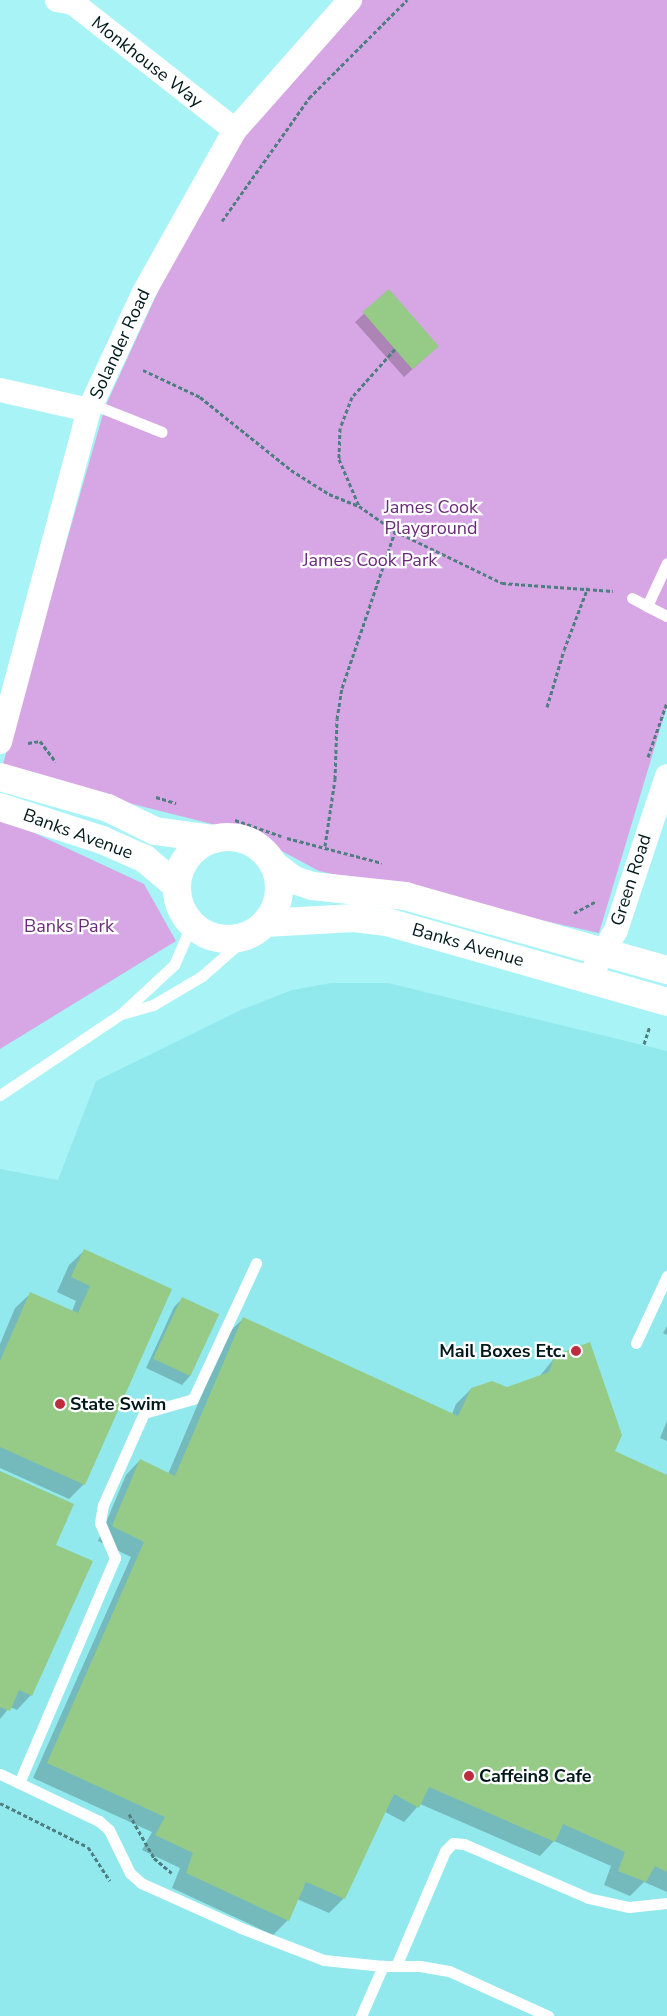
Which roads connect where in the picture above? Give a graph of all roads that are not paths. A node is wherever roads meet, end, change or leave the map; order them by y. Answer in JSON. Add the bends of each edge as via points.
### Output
{"nodes":[{"id":1,"x":57,"y":0,"type":"edge"},
{"id":2,"x":350,"y":0,"type":"edge"},
{"id":3,"x":235,"y":130,"type":"junction"},
{"id":4,"x":0,"y":390,"type":"edge"},
{"id":5,"x":90,"y":407,"type":"junction"},
{"id":6,"x":162,"y":432,"type":"dead end"},
{"id":7,"x":667,"y":563,"type":"edge"},
{"id":8,"x":632,"y":598,"type":"road end"},
{"id":9,"x":647,"y":606,"type":"junction"},
{"id":10,"x":667,"y":616,"type":"edge"},
{"id":11,"x":0,"y":742,"type":"edge"},
{"id":12,"x":667,"y":776,"type":"edge"},
{"id":13,"x":0,"y":777,"type":"edge"},
{"id":14,"x":0,"y":807,"type":"edge"},
{"id":15,"x":214,"y":839,"type":"junction"},
{"id":16,"x":274,"y":865,"type":"junction"},
{"id":17,"x":177,"y":886,"type":"junction"},
{"id":18,"x":192,"y":924,"type":"junction"},
{"id":19,"x":258,"y":928,"type":"junction"},
{"id":20,"x":610,"y":940,"type":"junction"},
{"id":21,"x":667,"y":970,"type":"edge"},
{"id":22,"x":588,"y":981,"type":"junction"},
{"id":23,"x":667,"y":1002,"type":"edge"},
{"id":24,"x":121,"y":1014,"type":"junction"},
{"id":25,"x":0,"y":1095,"type":"edge"},
{"id":26,"x":256,"y":1263,"type":"dead end"},
{"id":27,"x":667,"y":1276,"type":"edge"},
{"id":28,"x":636,"y":1343,"type":"dead end"},
{"id":29,"x":0,"y":1774,"type":"edge"},
{"id":30,"x":19,"y":1783,"type":"junction"},
{"id":31,"x":667,"y":1903,"type":"edge"},
{"id":32,"x":383,"y":1966,"type":"junction"},
{"id":33,"x":396,"y":1966,"type":"junction"},
{"id":34,"x":541,"y":2015,"type":"edge"},
{"id":35,"x":361,"y":2016,"type":"edge"}],
"edges":[{"from":1,"to":3,"type":"street","name":"Monkhouse Way","via":[[73,3]]},
{"from":2,"to":3,"type":"street","name":"Solander Road"},
{"from":3,"to":5,"type":"street","name":"Solander Road","via":[[144,292]]},
{"from":4,"to":5,"type":"street"},
{"from":5,"to":6,"type":"lane"},
{"from":5,"to":11,"type":"street","name":"Solander Road"},
{"from":7,"to":9,"type":"lane"},
{"from":8,"to":9,"type":"lane"},
{"from":9,"to":10,"type":"lane"},
{"from":12,"to":20,"type":"street","name":"Green Road"},
{"from":13,"to":15,"type":"street","name":"Banks Avenue","via":[[108,808],[156,830]]},
{"from":14,"to":17,"type":"street","name":"Banks Avenue","via":[[102,840],[145,860]]},
{"from":15,"to":16,"type":"street","via":[[229,837],[252,843]]},
{"from":15,"to":17,"type":"street","via":[[188,856],[180,870]]},
{"from":16,"to":19,"type":"street","via":[[278,895]]},
{"from":16,"to":20,"type":"street","name":"Banks Avenue","via":[[294,880],[312,886],[405,896]]},
{"from":17,"to":18,"type":"street","via":[[180,907]]},
{"from":18,"to":19,"type":"street","via":[[222,938],[237,938]]},
{"from":18,"to":24,"type":"lane","via":[[174,965]]},
{"from":19,"to":22,"type":"street","name":"Banks Avenue","via":[[354,918],[387,922]]},
{"from":19,"to":24,"type":"lane","via":[[202,976],[153,1005]]},
{"from":20,"to":21,"type":"street","name":"Banks Avenue"},
{"from":20,"to":22,"type":"street","name":"Green Road"},
{"from":22,"to":23,"type":"street","name":"Banks Avenue"},
{"from":24,"to":25,"type":"lane"},
{"from":26,"to":30,"type":"lane","via":[[194,1399],[144,1413],[103,1504],[100,1522],[115,1558]]},
{"from":27,"to":28,"type":"lane"},
{"from":29,"to":30,"type":"lane"},
{"from":30,"to":32,"type":"lane","via":[[99,1821],[109,1830],[130,1873],[141,1883],[309,1957]]},
{"from":31,"to":33,"type":"lane","via":[[630,1907],[588,1898],[464,1844],[453,1843],[445,1851]]},
{"from":32,"to":33,"type":"lane"},
{"from":32,"to":35,"type":"lane"},
{"from":33,"to":34,"type":"lane","via":[[449,1971]]}]}
